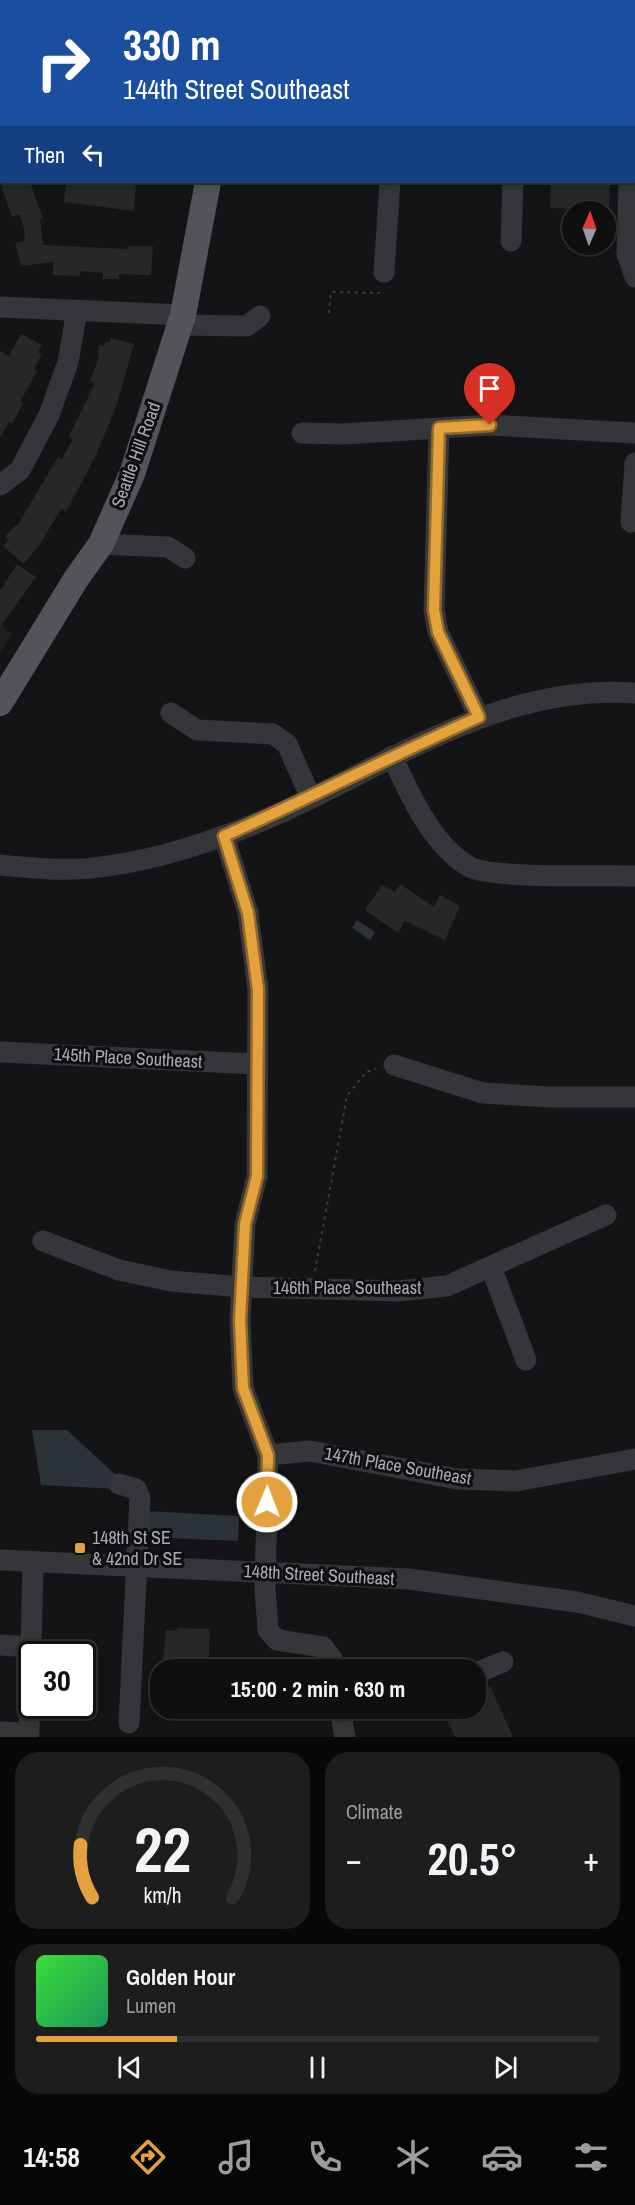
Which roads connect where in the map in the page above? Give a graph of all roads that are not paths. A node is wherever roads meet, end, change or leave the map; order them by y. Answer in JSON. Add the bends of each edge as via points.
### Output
{"nodes":[{"id":1,"x":208,"y":183,"type":"edge"},
{"id":2,"x":390,"y":183,"type":"edge"},
{"id":3,"x":513,"y":183,"type":"edge"},
{"id":4,"x":629,"y":183,"type":"edge"},
{"id":5,"x":511,"y":241,"type":"dead end"},
{"id":6,"x":384,"y":272,"type":"road end"},
{"id":7,"x":633,"y":274,"type":"edge"},
{"id":8,"x":0,"y":307,"type":"edge"},
{"id":9,"x":77,"y":310,"type":"junction"},
{"id":10,"x":260,"y":316,"type":"dead end"},
{"id":11,"x":181,"y":320,"type":"junction"},
{"id":12,"x":439,"y":428,"type":"junction"},
{"id":13,"x":302,"y":433,"type":"dead end"},
{"id":14,"x":635,"y":434,"type":"edge"},
{"id":15,"x":635,"y":463,"type":"edge"},
{"id":16,"x":0,"y":485,"type":"edge"},
{"id":17,"x":631,"y":522,"type":"dead end"},
{"id":18,"x":101,"y":544,"type":"junction"},
{"id":19,"x":185,"y":558,"type":"dead end"},
{"id":20,"x":635,"y":693,"type":"edge"},
{"id":21,"x":0,"y":703,"type":"edge"},
{"id":22,"x":171,"y":713,"type":"dead end"},
{"id":23,"x":479,"y":717,"type":"junction"},
{"id":24,"x":392,"y":756,"type":"junction"},
{"id":25,"x":311,"y":798,"type":"junction"},
{"id":26,"x":224,"y":836,"type":"junction"},
{"id":27,"x":0,"y":865,"type":"edge"},
{"id":28,"x":635,"y":876,"type":"edge"},
{"id":29,"x":0,"y":1052,"type":"edge"},
{"id":30,"x":256,"y":1064,"type":"junction"},
{"id":31,"x":394,"y":1065,"type":"road end"},
{"id":32,"x":635,"y":1097,"type":"edge"},
{"id":33,"x":606,"y":1215,"type":"dead end"},
{"id":34,"x":43,"y":1241,"type":"dead end"},
{"id":35,"x":491,"y":1267,"type":"junction"},
{"id":36,"x":242,"y":1287,"type":"junction"},
{"id":37,"x":526,"y":1360,"type":"dead end"},
{"id":38,"x":268,"y":1455,"type":"junction"},
{"id":39,"x":635,"y":1459,"type":"edge"},
{"id":40,"x":119,"y":1484,"type":"dead end"},
{"id":41,"x":0,"y":1560,"type":"edge"},
{"id":42,"x":33,"y":1562,"type":"junction"},
{"id":43,"x":136,"y":1566,"type":"junction"},
{"id":44,"x":265,"y":1572,"type":"junction"},
{"id":45,"x":635,"y":1616,"type":"edge"},
{"id":46,"x":31,"y":1641,"type":"edge"},
{"id":47,"x":0,"y":1645,"type":"edge"},
{"id":48,"x":18,"y":1646,"type":"edge"},
{"id":49,"x":332,"y":1659,"type":"edge"},
{"id":50,"x":503,"y":1662,"type":"dead end"},
{"id":51,"x":486,"y":1669,"type":"edge"},
{"id":52,"x":29,"y":1719,"type":"edge"},
{"id":53,"x":346,"y":1719,"type":"edge"},
{"id":54,"x":129,"y":1722,"type":"dead end"},
{"id":55,"x":0,"y":1732,"type":"edge"},
{"id":56,"x":345,"y":1737,"type":"edge"}],
"edges":[{"from":1,"to":11,"type":"main road","name":"Seattle Hill Road"},
{"from":2,"to":6,"type":"street"},
{"from":3,"to":5,"type":"street"},
{"from":4,"to":7,"type":"street","via":[[627,253]]},
{"from":8,"to":9,"type":"street"},
{"from":9,"to":11,"type":"street"},
{"from":9,"to":16,"type":"street","via":[[68,362],[49,415],[20,471]]},
{"from":10,"to":11,"type":"street","via":[[247,326]]},
{"from":11,"to":18,"type":"main road","name":"Seattle Hill Road","via":[[132,474]]},
{"from":12,"to":13,"type":"street"},
{"from":12,"to":14,"type":"street","via":[[490,425]]},
{"from":12,"to":23,"type":"street","via":[[434,610],[438,632]]},
{"from":15,"to":17,"type":"street"},
{"from":18,"to":19,"type":"street","via":[[168,547]]},
{"from":18,"to":21,"type":"main road","name":"Seattle Hill Road"},
{"from":20,"to":23,"type":"street","via":[[608,691],[534,701]]},
{"from":22,"to":25,"type":"street","via":[[197,730],[273,734],[287,744]]},
{"from":23,"to":24,"type":"street"},
{"from":24,"to":25,"type":"street"},
{"from":24,"to":28,"type":"street","via":[[438,840],[471,868],[507,873]]},
{"from":25,"to":26,"type":"street"},
{"from":26,"to":27,"type":"street","via":[[99,868]]},
{"from":26,"to":30,"type":"street","via":[[248,913],[258,990]]},
{"from":29,"to":30,"type":"street","name":"145th Place Southeast"},
{"from":30,"to":36,"type":"street","via":[[257,1176],[245,1224]]},
{"from":31,"to":32,"type":"street","via":[[483,1093]]},
{"from":33,"to":35,"type":"street","name":"146th Place Southeast"},
{"from":34,"to":36,"type":"street","name":"146th Place Southeast","via":[[118,1270],[171,1281]]},
{"from":35,"to":36,"type":"street","name":"146th Place Southeast","via":[[447,1286],[398,1291]]},
{"from":35,"to":37,"type":"street"},
{"from":36,"to":38,"type":"street","via":[[243,1388]]},
{"from":38,"to":39,"type":"street","name":"147th Place Southeast","via":[[310,1451],[457,1479],[516,1481]]},
{"from":38,"to":44,"type":"street"},
{"from":40,"to":43,"type":"street","via":[[136,1489],[140,1497]]},
{"from":41,"to":42,"type":"street","name":"148th Street Southeast"},
{"from":42,"to":43,"type":"street","name":"148th Street Southeast"},
{"from":42,"to":46,"type":"street"},
{"from":43,"to":44,"type":"street","name":"148th Street Southeast"},
{"from":43,"to":54,"type":"street"},
{"from":44,"to":45,"type":"street","name":"148th Street Southeast","via":[[481,1587],[577,1602]]},
{"from":44,"to":49,"type":"street","via":[[268,1630],[277,1640],[323,1647]]},
{"from":47,"to":48,"type":"street"},
{"from":50,"to":51,"type":"street"},
{"from":52,"to":55,"type":"street","via":[[29,1733]]},
{"from":53,"to":56,"type":"street"}]}
